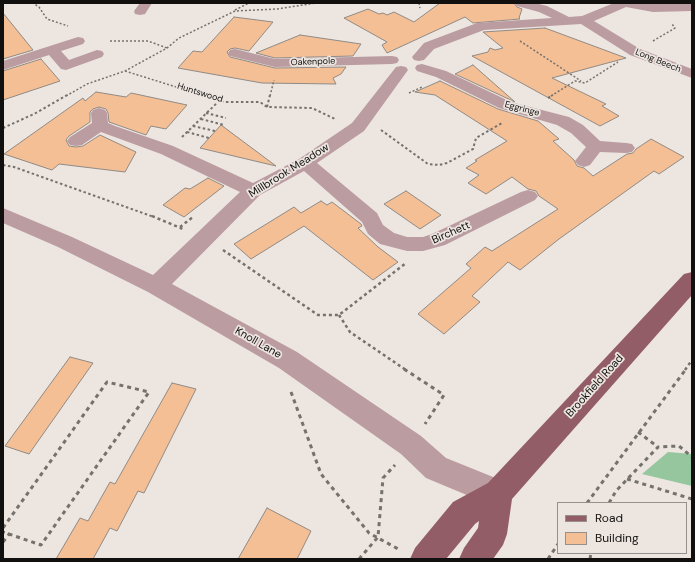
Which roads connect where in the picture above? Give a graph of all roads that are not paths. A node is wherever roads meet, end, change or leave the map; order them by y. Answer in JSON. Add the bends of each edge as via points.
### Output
{"nodes":[{"id":1,"x":521,"y":3,"type":"edge"},
{"id":2,"x":622,"y":3,"type":"edge"},
{"id":3,"x":692,"y":7,"type":"edge"},
{"id":4,"x":567,"y":20,"type":"junction"},
{"id":5,"x":584,"y":20,"type":"junction"},
{"id":6,"x":454,"y":24,"type":"dead end"},
{"id":7,"x":467,"y":31,"type":"junction"},
{"id":8,"x":78,"y":41,"type":"dead end"},
{"id":9,"x":254,"y":44,"type":"dead end"},
{"id":10,"x":52,"y":50,"type":"junction"},
{"id":11,"x":97,"y":54,"type":"dead end"},
{"id":12,"x":421,"y":62,"type":"junction"},
{"id":13,"x":8,"y":64,"type":"edge"},
{"id":14,"x":396,"y":65,"type":"junction"},
{"id":15,"x":692,"y":74,"type":"edge"},
{"id":16,"x":76,"y":141,"type":"dead end"},
{"id":17,"x":595,"y":146,"type":"junction"},
{"id":18,"x":626,"y":148,"type":"dead end"},
{"id":19,"x":584,"y":161,"type":"dead end"},
{"id":20,"x":305,"y":162,"type":"junction"},
{"id":21,"x":253,"y":191,"type":"junction"},
{"id":22,"x":528,"y":196,"type":"dead end"},
{"id":23,"x":3,"y":215,"type":"edge"},
{"id":24,"x":692,"y":280,"type":"edge"},
{"id":25,"x":156,"y":286,"type":"junction"},
{"id":26,"x":498,"y":493,"type":"junction"},
{"id":27,"x":414,"y":555,"type":"edge"},
{"id":28,"x":475,"y":559,"type":"edge"}],
"edges":[{"from":1,"to":4,"type":"street"},
{"from":2,"to":3,"type":"street","via":[[653,8]]},
{"from":2,"to":5,"type":"street"},
{"from":4,"to":5,"type":"street"},
{"from":4,"to":7,"type":"street","via":[[492,24]]},
{"from":5,"to":15,"type":"street","name":"Long Beech","via":[[634,52]]},
{"from":6,"to":7,"type":"street"},
{"from":7,"to":12,"type":"street","via":[[429,46]]},
{"from":8,"to":10,"type":"street"},
{"from":9,"to":14,"type":"street","name":"Oakenpole","via":[[230,56],[278,63]]},
{"from":10,"to":11,"type":"street","via":[[66,66]]},
{"from":10,"to":13,"type":"street"},
{"from":12,"to":14,"type":"street","via":[[404,54],[394,57]]},
{"from":12,"to":17,"type":"street","name":"Eggringe","via":[[505,105],[563,121],[577,129]]},
{"from":14,"to":20,"type":"street","name":"Millbrook Meadow","via":[[382,95],[358,127]]},
{"from":16,"to":21,"type":"street","via":[[100,119],[109,130],[167,150]]},
{"from":17,"to":18,"type":"street"},
{"from":17,"to":19,"type":"street"},
{"from":20,"to":21,"type":"street","name":"Millbrook Meadow"},
{"from":20,"to":22,"type":"street","name":"Birchett","via":[[370,218],[375,229],[387,239],[407,244],[423,244],[438,240]]},
{"from":21,"to":25,"type":"street","name":"Millbrook Meadow"},
{"from":23,"to":25,"type":"street","name":"Knoll Lane"},
{"from":24,"to":26,"type":"main road","name":"Brookfield Road"},
{"from":25,"to":26,"type":"street","name":"Knoll Lane","via":[[288,360],[411,445],[436,468]]},
{"from":26,"to":27,"type":"main road","name":"Brookfield Road","via":[[464,513]]},
{"from":26,"to":28,"type":"main road","via":[[492,534]]}]}
